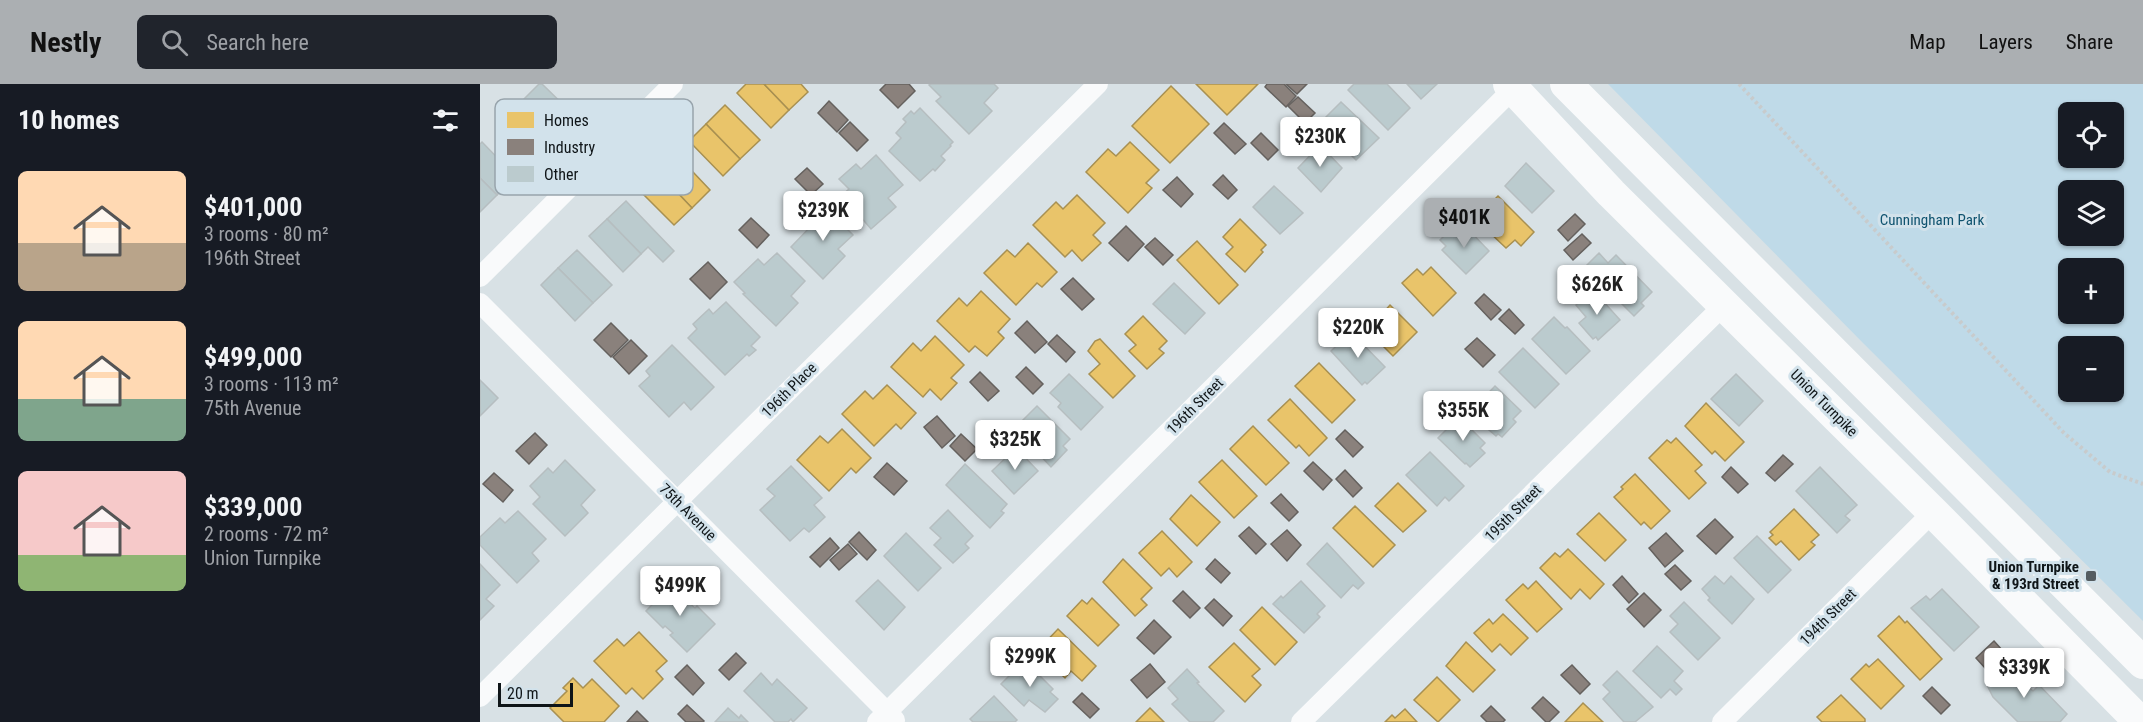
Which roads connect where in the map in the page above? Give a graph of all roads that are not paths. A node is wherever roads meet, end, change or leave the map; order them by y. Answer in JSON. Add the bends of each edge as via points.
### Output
{"nodes":[{"id":1,"x":673,"y":84,"type":"edge"},
{"id":2,"x":1098,"y":84,"type":"edge"},
{"id":3,"x":1566,"y":84,"type":"edge"},
{"id":4,"x":1511,"y":87,"type":"edge"},
{"id":5,"x":658,"y":99,"type":"edge"},
{"id":6,"x":562,"y":195,"type":"edge"},
{"id":7,"x":480,"y":277,"type":"edge"},
{"id":8,"x":480,"y":303,"type":"edge"},
{"id":9,"x":1725,"y":305,"type":"junction"},
{"id":10,"x":677,"y":501,"type":"junction"},
{"id":11,"x":1933,"y":512,"type":"junction"},
{"id":12,"x":2143,"y":663,"type":"edge"},
{"id":13,"x":480,"y":697,"type":"edge"},
{"id":14,"x":887,"y":719,"type":"edge"},
{"id":15,"x":1301,"y":722,"type":"edge"},
{"id":16,"x":1722,"y":722,"type":"edge"},
{"id":17,"x":2140,"y":722,"type":"edge"}],
"edges":[{"from":1,"to":5,"type":"street"},
{"from":2,"to":10,"type":"street","name":"196th Place"},
{"from":3,"to":12,"type":"main road"},
{"from":4,"to":9,"type":"main road","name":"Union Turnpike"},
{"from":4,"to":14,"type":"street","name":"196th Street"},
{"from":6,"to":7,"type":"street"},
{"from":8,"to":10,"type":"street","name":"75th Avenue"},
{"from":9,"to":11,"type":"main road","name":"Union Turnpike"},
{"from":9,"to":15,"type":"street","name":"195th Street"},
{"from":10,"to":13,"type":"street","name":"196th Place"},
{"from":10,"to":14,"type":"street","name":"75th Avenue"},
{"from":11,"to":16,"type":"street","name":"194th Street"},
{"from":11,"to":17,"type":"main road","name":"Union Turnpike"}]}
